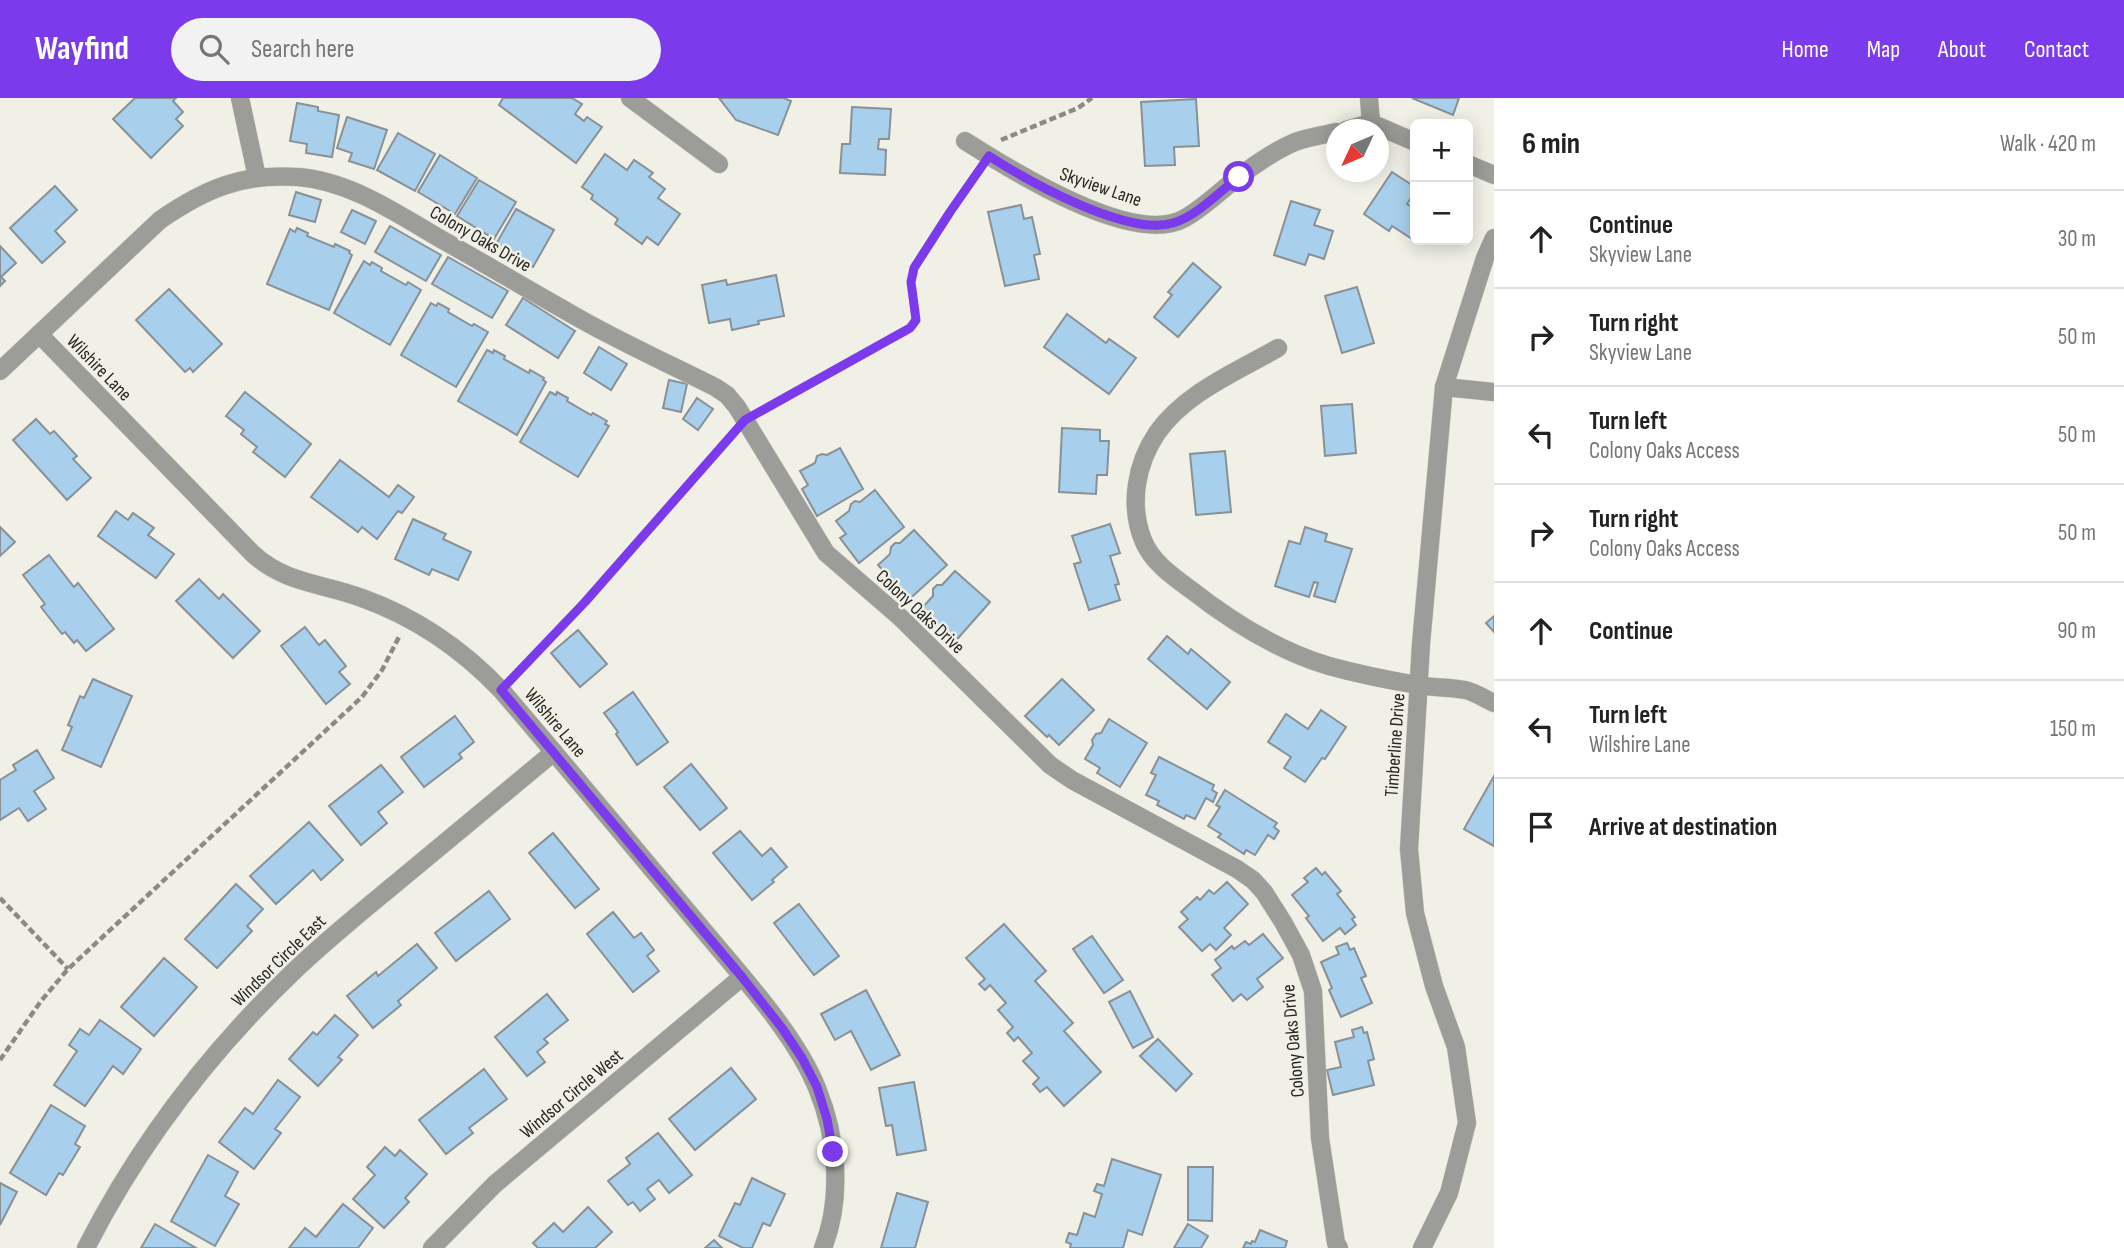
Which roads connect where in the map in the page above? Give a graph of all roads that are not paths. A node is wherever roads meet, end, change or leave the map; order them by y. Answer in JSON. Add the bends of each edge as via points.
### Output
{"nodes":[{"id":1,"x":240,"y":98,"type":"edge"},
{"id":2,"x":630,"y":98,"type":"edge"},
{"id":3,"x":1369,"y":98,"type":"edge"},
{"id":4,"x":1371,"y":119,"type":"edge"},
{"id":5,"x":1389,"y":131,"type":"edge"},
{"id":6,"x":1326,"y":134,"type":"edge"},
{"id":7,"x":1410,"y":140,"type":"edge"},
{"id":8,"x":965,"y":141,"type":"dead end"},
{"id":9,"x":719,"y":164,"type":"dead end"},
{"id":10,"x":1473,"y":166,"type":"edge"},
{"id":11,"x":1494,"y":175,"type":"edge"},
{"id":12,"x":257,"y":177,"type":"junction"},
{"id":13,"x":1494,"y":238,"type":"edge"},
{"id":14,"x":38,"y":334,"type":"junction"},
{"id":15,"x":1278,"y":348,"type":"dead end"},
{"id":16,"x":0,"y":371,"type":"edge"},
{"id":17,"x":1444,"y":387,"type":"junction"},
{"id":18,"x":1494,"y":392,"type":"edge"},
{"id":19,"x":1419,"y":685,"type":"junction"},
{"id":20,"x":1494,"y":703,"type":"edge"},
{"id":21,"x":554,"y":752,"type":"junction"},
{"id":22,"x":742,"y":977,"type":"junction"},
{"id":23,"x":86,"y":1248,"type":"edge"},
{"id":24,"x":432,"y":1248,"type":"edge"},
{"id":25,"x":824,"y":1248,"type":"edge"},
{"id":26,"x":1339,"y":1248,"type":"edge"},
{"id":27,"x":1422,"y":1248,"type":"edge"}],
"edges":[{"from":1,"to":12,"type":"street"},
{"from":2,"to":9,"type":"street"},
{"from":3,"to":4,"type":"street"},
{"from":5,"to":7,"type":"street"},
{"from":6,"to":8,"type":"street","name":"Skyview Lane","via":[[1279,150],[1184,219],[1170,224],[1134,222],[1055,194]]},
{"from":10,"to":11,"type":"street"},
{"from":12,"to":14,"type":"street","name":"Colony Oaks Drive","via":[[221,185],[160,220]]},
{"from":12,"to":26,"type":"street","name":"Colony Oaks Drive","via":[[301,177],[376,202],[584,322],[727,395],[826,553],[901,618],[1050,765],[1253,880],[1301,955],[1313,991],[1320,1138]]},
{"from":13,"to":17,"type":"street","name":"Timberline Drive"},
{"from":14,"to":16,"type":"street","name":"Colony Oaks Drive"},
{"from":14,"to":21,"type":"street","name":"Wilshire Lane","via":[[271,569],[363,598],[409,619],[471,661]]},
{"from":15,"to":19,"type":"street","via":[[1194,398],[1157,433],[1137,479],[1136,517],[1143,542],[1178,580],[1245,628],[1289,651],[1328,665]]},
{"from":17,"to":18,"type":"street"},
{"from":17,"to":19,"type":"street","name":"Timberline Drive"},
{"from":19,"to":20,"type":"street","via":[[1467,690]]},
{"from":19,"to":27,"type":"street","name":"Timberline Drive","via":[[1409,849],[1415,913],[1456,1047],[1467,1123],[1448,1193]]},
{"from":21,"to":22,"type":"street","name":"Wilshire Lane"},
{"from":21,"to":23,"type":"street","name":"Windsor Circle East","via":[[332,937],[265,999],[176,1104]]},
{"from":22,"to":24,"type":"street","name":"Windsor Circle West","via":[[495,1184]]},
{"from":22,"to":25,"type":"street","name":"Wilshire Lane","via":[[802,1058],[827,1119],[836,1180]]}]}
